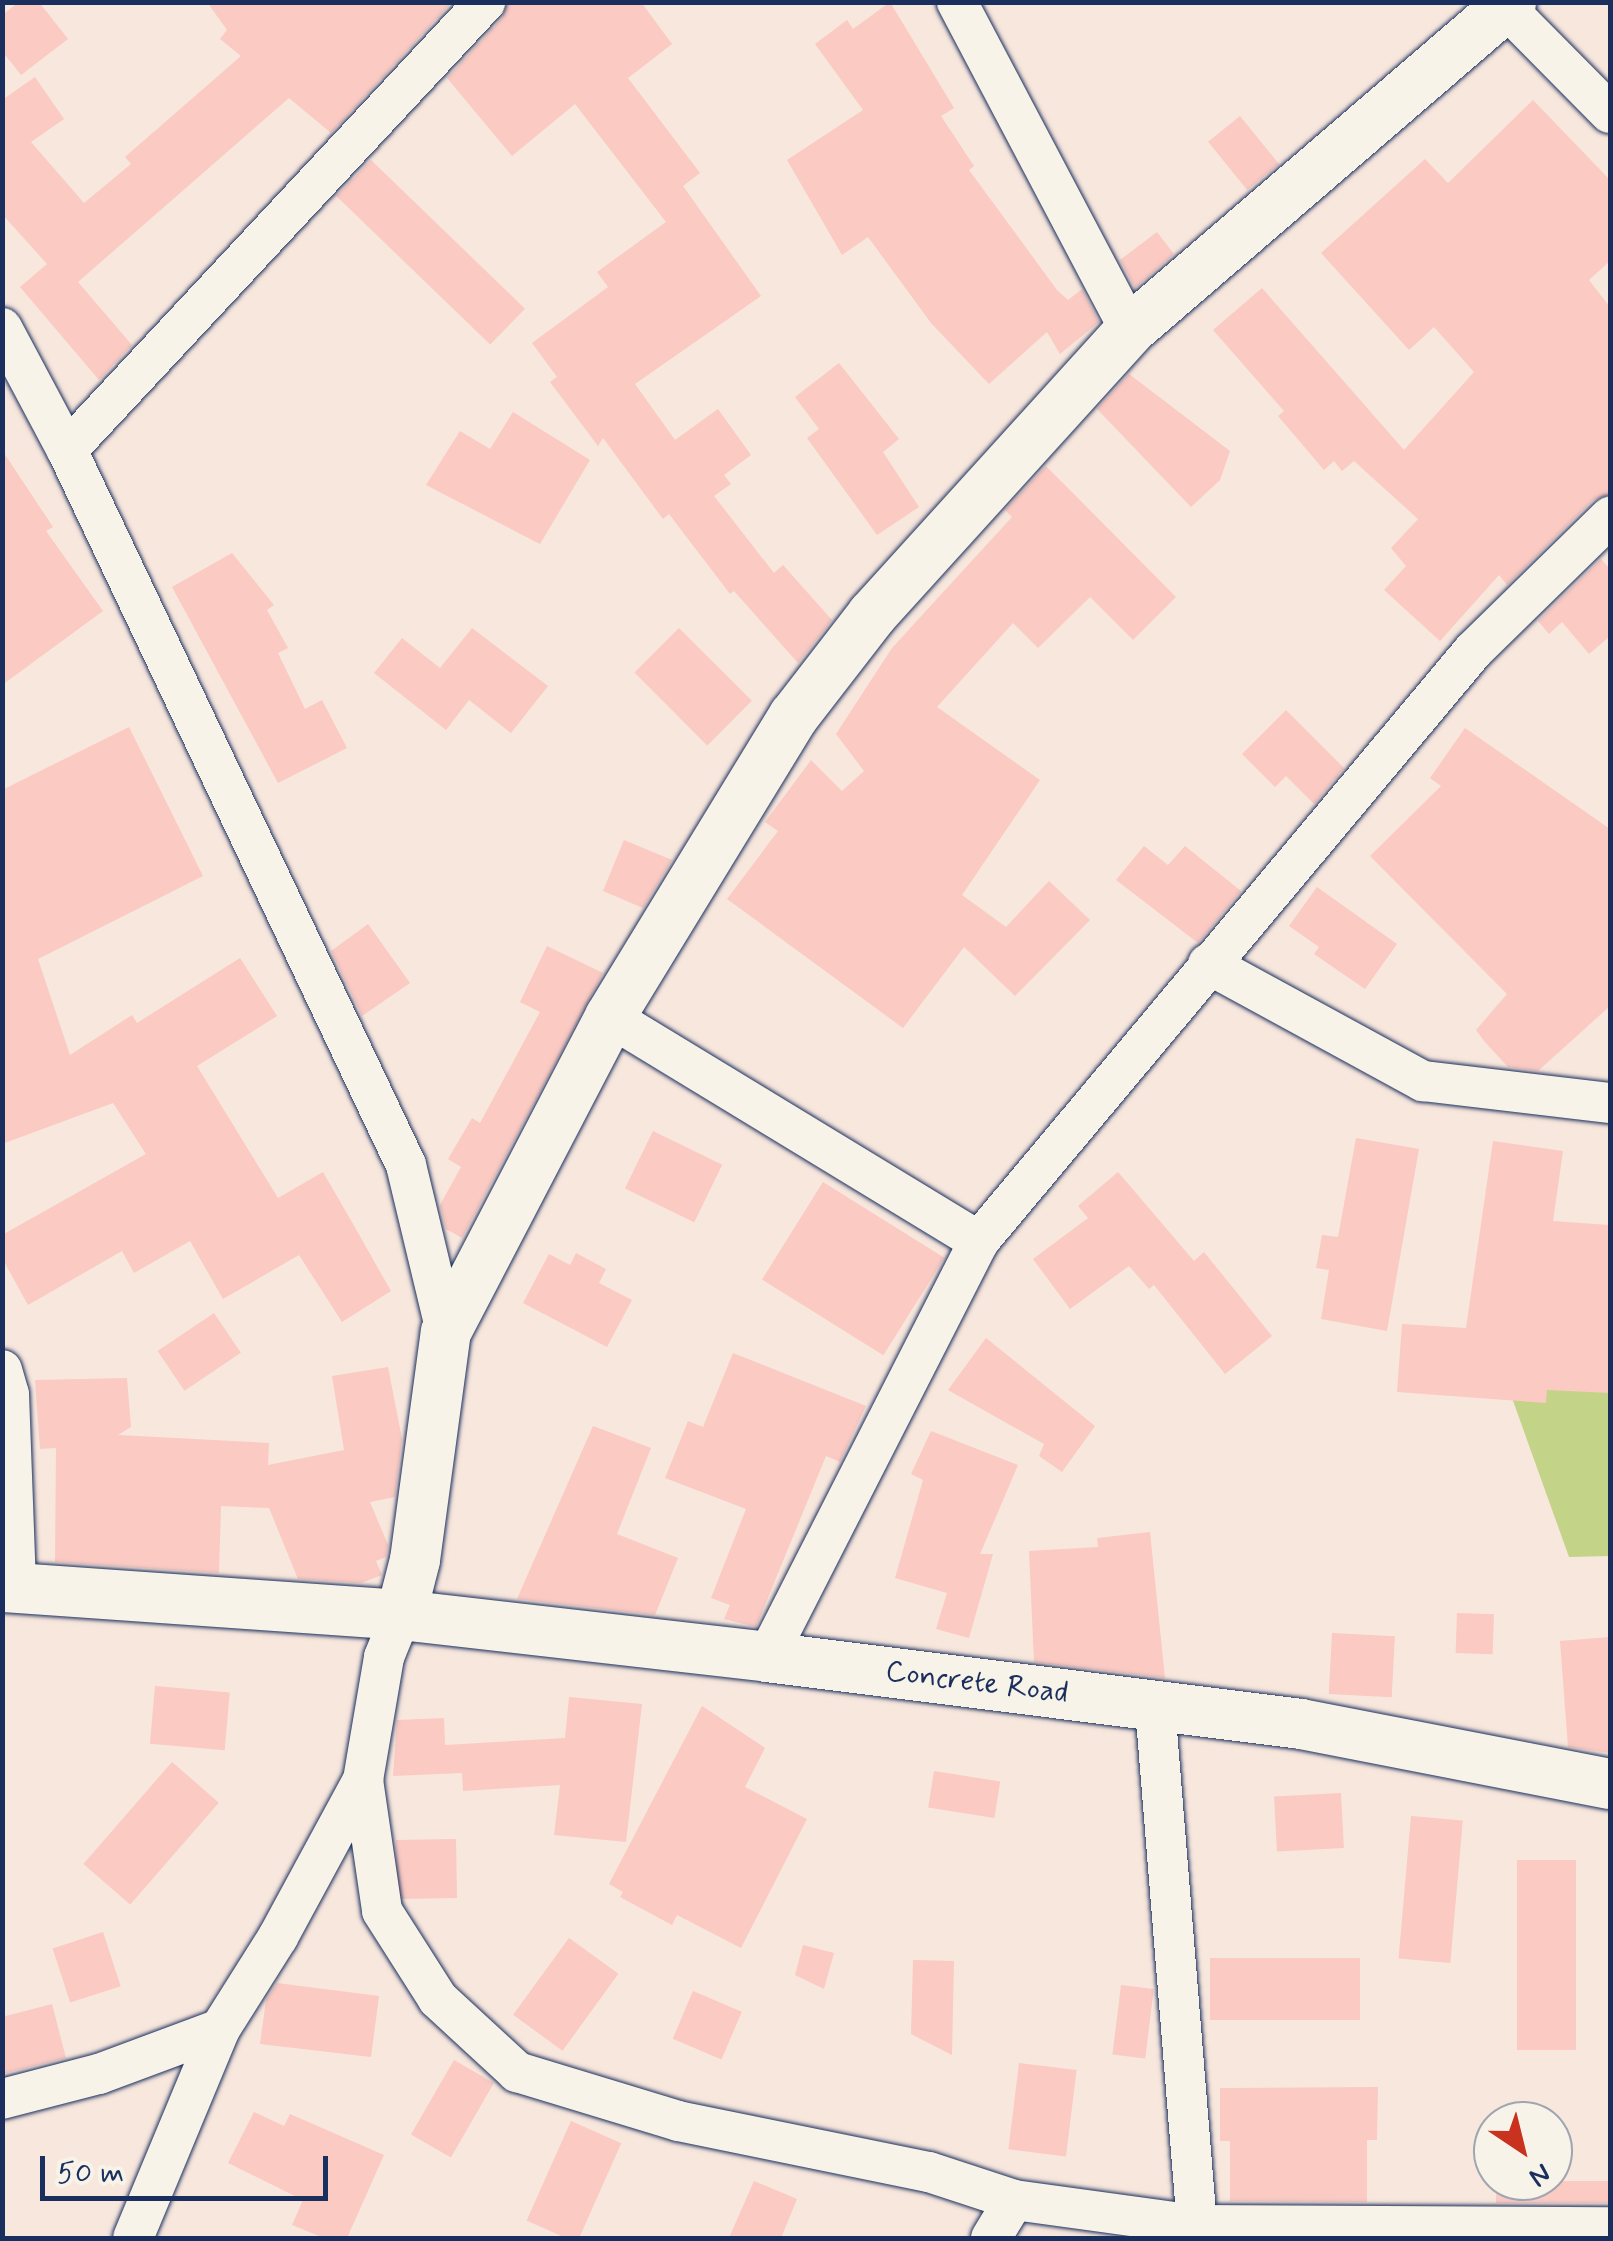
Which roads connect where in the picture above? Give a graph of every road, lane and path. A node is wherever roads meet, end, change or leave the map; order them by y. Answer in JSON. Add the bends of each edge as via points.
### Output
{"nodes":[{"id":1,"x":485,"y":2,"type":"edge"},
{"id":2,"x":957,"y":2,"type":"edge"},
{"id":3,"x":1506,"y":4,"type":"edge"},
{"id":4,"x":1610,"y":113,"type":"edge"},
{"id":5,"x":2,"y":328,"type":"edge"},
{"id":6,"x":1130,"y":330,"type":"junction"},
{"id":7,"x":67,"y":450,"type":"junction"},
{"id":8,"x":1610,"y":518,"type":"edge"},
{"id":9,"x":1208,"y":964,"type":"junction"},
{"id":10,"x":610,"y":1017,"type":"junction"},
{"id":11,"x":1610,"y":1102,"type":"edge"},
{"id":12,"x":980,"y":1242,"type":"junction"},
{"id":13,"x":446,"y":1332,"type":"junction"},
{"id":14,"x":2,"y":1370,"type":"edge"},
{"id":15,"x":9,"y":1588,"type":"edge"},
{"id":16,"x":401,"y":1615,"type":"junction"},
{"id":17,"x":768,"y":1657,"type":"junction"},
{"id":18,"x":1155,"y":1706,"type":"junction"},
{"id":19,"x":363,"y":1780,"type":"junction"},
{"id":20,"x":1610,"y":1784,"type":"edge"},
{"id":21,"x":220,"y":2028,"type":"junction"},
{"id":22,"x":2,"y":2099,"type":"edge"},
{"id":23,"x":1014,"y":2200,"type":"junction"},
{"id":24,"x":1594,"y":2231,"type":"edge"},
{"id":25,"x":1197,"y":2232,"type":"edge"},
{"id":26,"x":133,"y":2238,"type":"edge"},
{"id":27,"x":991,"y":2238,"type":"edge"}],
"edges":[{"from":1,"to":7,"type":"street"},
{"from":2,"to":6,"type":"street"},
{"from":3,"to":4,"type":"street"},
{"from":3,"to":6,"type":"street"},
{"from":5,"to":7,"type":"street"},
{"from":6,"to":10,"type":"street","via":[[872,615],[794,716]]},
{"from":7,"to":13,"type":"street","via":[[406,1165]]},
{"from":8,"to":9,"type":"street","via":[[1473,652]]},
{"from":9,"to":11,"type":"street","via":[[1422,1081]]},
{"from":9,"to":12,"type":"street"},
{"from":10,"to":12,"type":"street"},
{"from":10,"to":13,"type":"street"},
{"from":12,"to":17,"type":"street"},
{"from":13,"to":16,"type":"street","via":[[415,1560]]},
{"from":14,"to":15,"type":"street","via":[[10,1394]]},
{"from":15,"to":16,"type":"street","name":"Concrete Road"},
{"from":16,"to":17,"type":"street","name":"Concrete Road"},
{"from":16,"to":19,"type":"street","via":[[384,1657]]},
{"from":17,"to":18,"type":"street","name":"Concrete Road"},
{"from":18,"to":20,"type":"street","name":"Concrete Road","via":[[1300,1724]]},
{"from":18,"to":25,"type":"street"},
{"from":19,"to":21,"type":"street","via":[[278,1938]]},
{"from":19,"to":23,"type":"street","via":[[382,1911],[438,1999],[517,2072],[678,2122],[929,2172]]},
{"from":21,"to":22,"type":"street","via":[[100,2074]]},
{"from":21,"to":26,"type":"street"},
{"from":23,"to":25,"type":"street"},
{"from":23,"to":27,"type":"street"},
{"from":24,"to":25,"type":"street"}]}
